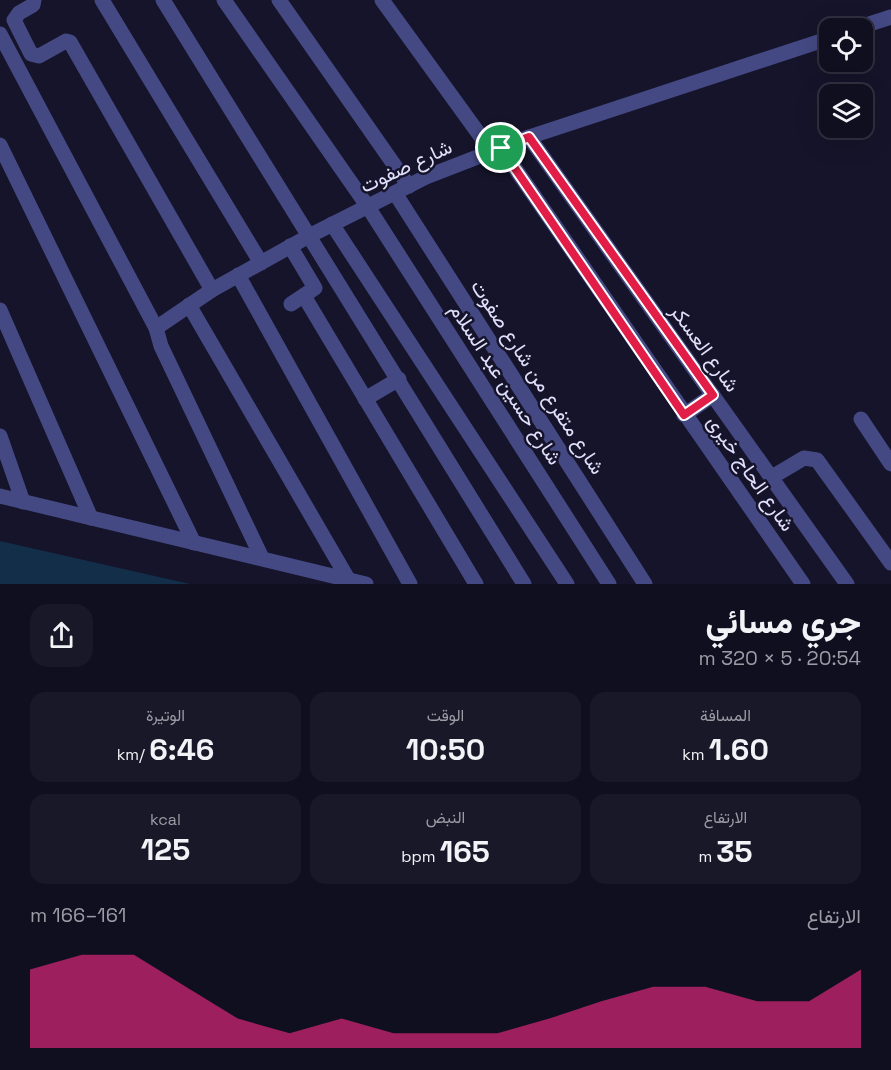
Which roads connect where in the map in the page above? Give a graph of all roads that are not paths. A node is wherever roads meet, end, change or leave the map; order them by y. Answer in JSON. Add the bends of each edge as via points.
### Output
{"nodes":[{"id":1,"x":34,"y":0,"type":"edge"},
{"id":2,"x":102,"y":0,"type":"edge"},
{"id":3,"x":163,"y":0,"type":"edge"},
{"id":4,"x":224,"y":0,"type":"edge"},
{"id":5,"x":279,"y":0,"type":"edge"},
{"id":6,"x":382,"y":0,"type":"edge"},
{"id":7,"x":891,"y":17,"type":"edge"},
{"id":8,"x":873,"y":23,"type":"edge"},
{"id":9,"x":0,"y":34,"type":"edge"},
{"id":10,"x":819,"y":42,"type":"edge"},
{"id":11,"x":529,"y":137,"type":"junction"},
{"id":12,"x":0,"y":145,"type":"edge"},
{"id":13,"x":496,"y":150,"type":"junction"},
{"id":14,"x":402,"y":190,"type":"junction"},
{"id":15,"x":368,"y":207,"type":"junction"},
{"id":16,"x":332,"y":224,"type":"junction"},
{"id":17,"x":309,"y":236,"type":"junction"},
{"id":18,"x":290,"y":246,"type":"junction"},
{"id":19,"x":261,"y":263,"type":"junction"},
{"id":20,"x":238,"y":275,"type":"junction"},
{"id":21,"x":212,"y":290,"type":"junction"},
{"id":22,"x":189,"y":305,"type":"junction"},
{"id":23,"x":0,"y":310,"type":"edge"},
{"id":24,"x":156,"y":328,"type":"junction"},
{"id":25,"x":399,"y":380,"type":"junction"},
{"id":26,"x":713,"y":395,"type":"junction"},
{"id":27,"x":365,"y":399,"type":"junction"},
{"id":28,"x":684,"y":415,"type":"junction"},
{"id":29,"x":861,"y":419,"type":"dead end"},
{"id":30,"x":0,"y":436,"type":"edge"},
{"id":31,"x":891,"y":464,"type":"edge"},
{"id":32,"x":772,"y":477,"type":"junction"},
{"id":33,"x":0,"y":496,"type":"edge"},
{"id":34,"x":23,"y":502,"type":"junction"},
{"id":35,"x":91,"y":518,"type":"junction"},
{"id":36,"x":194,"y":543,"type":"junction"},
{"id":37,"x":262,"y":558,"type":"junction"},
{"id":38,"x":891,"y":563,"type":"edge"},
{"id":39,"x":348,"y":579,"type":"junction"},
{"id":40,"x":366,"y":584,"type":"edge"},
{"id":41,"x":410,"y":584,"type":"edge"},
{"id":42,"x":476,"y":584,"type":"edge"},
{"id":43,"x":524,"y":584,"type":"edge"},
{"id":44,"x":567,"y":584,"type":"edge"},
{"id":45,"x":609,"y":584,"type":"edge"},
{"id":46,"x":645,"y":584,"type":"edge"},
{"id":47,"x":803,"y":584,"type":"edge"},
{"id":48,"x":847,"y":584,"type":"edge"}],
"edges":[{"from":1,"to":21,"type":"street","via":[[14,20],[31,54],[39,56],[70,42]]},
{"from":2,"to":19,"type":"street"},
{"from":3,"to":17,"type":"street"},
{"from":4,"to":15,"type":"street","name":"شارع حسين عبد السلام"},
{"from":5,"to":14,"type":"street","name":"شارع متفرع من شارع صفوت"},
{"from":6,"to":13,"type":"street","name":"شارع الحاج خيرى"},
{"from":7,"to":8,"type":"street"},
{"from":9,"to":24,"type":"street"},
{"from":10,"to":11,"type":"street","name":"شارع صفوت"},
{"from":11,"to":13,"type":"street","name":"شارع صفوت"},
{"from":11,"to":26,"type":"street","name":"شارع العسكر"},
{"from":12,"to":36,"type":"street"},
{"from":13,"to":14,"type":"street","name":"شارع صفوت"},
{"from":13,"to":28,"type":"street","name":"شارع الحاج خيرى"},
{"from":14,"to":15,"type":"street","name":"شارع صفوت"},
{"from":14,"to":46,"type":"street","name":"شارع متفرع من شارع صفوت"},
{"from":15,"to":16,"type":"street","name":"شارع صفوت"},
{"from":15,"to":45,"type":"street","name":"شارع حسين عبد السلام"},
{"from":16,"to":17,"type":"street","name":"شارع صفوت"},
{"from":16,"to":44,"type":"street"},
{"from":17,"to":18,"type":"street","name":"شارع صفوت"},
{"from":17,"to":25,"type":"street"},
{"from":18,"to":19,"type":"street","name":"شارع صفوت"},
{"from":18,"to":27,"type":"street","via":[[315,287],[297,300]]},
{"from":19,"to":20,"type":"street","name":"شارع صفوت"},
{"from":20,"to":21,"type":"street","name":"شارع صفوت"},
{"from":20,"to":41,"type":"street"},
{"from":21,"to":22,"type":"street","name":"شارع صفوت"},
{"from":22,"to":24,"type":"street","name":"شارع صفوت"},
{"from":22,"to":39,"type":"street"},
{"from":23,"to":35,"type":"street"},
{"from":24,"to":37,"type":"street"},
{"from":25,"to":27,"type":"street"},
{"from":25,"to":43,"type":"street"},
{"from":26,"to":28,"type":"street"},
{"from":26,"to":32,"type":"street","name":"شارع العسكر"},
{"from":27,"to":42,"type":"street"},
{"from":28,"to":47,"type":"street","name":"شارع الحاج خيرى"},
{"from":29,"to":31,"type":"street"},
{"from":30,"to":34,"type":"street"},
{"from":32,"to":38,"type":"street","via":[[804,458],[817,460]]},
{"from":32,"to":48,"type":"street","name":"شارع العسكر"},
{"from":33,"to":34,"type":"street"},
{"from":34,"to":35,"type":"street"},
{"from":35,"to":36,"type":"street"},
{"from":36,"to":37,"type":"street"},
{"from":37,"to":39,"type":"street"},
{"from":39,"to":40,"type":"street"}]}
